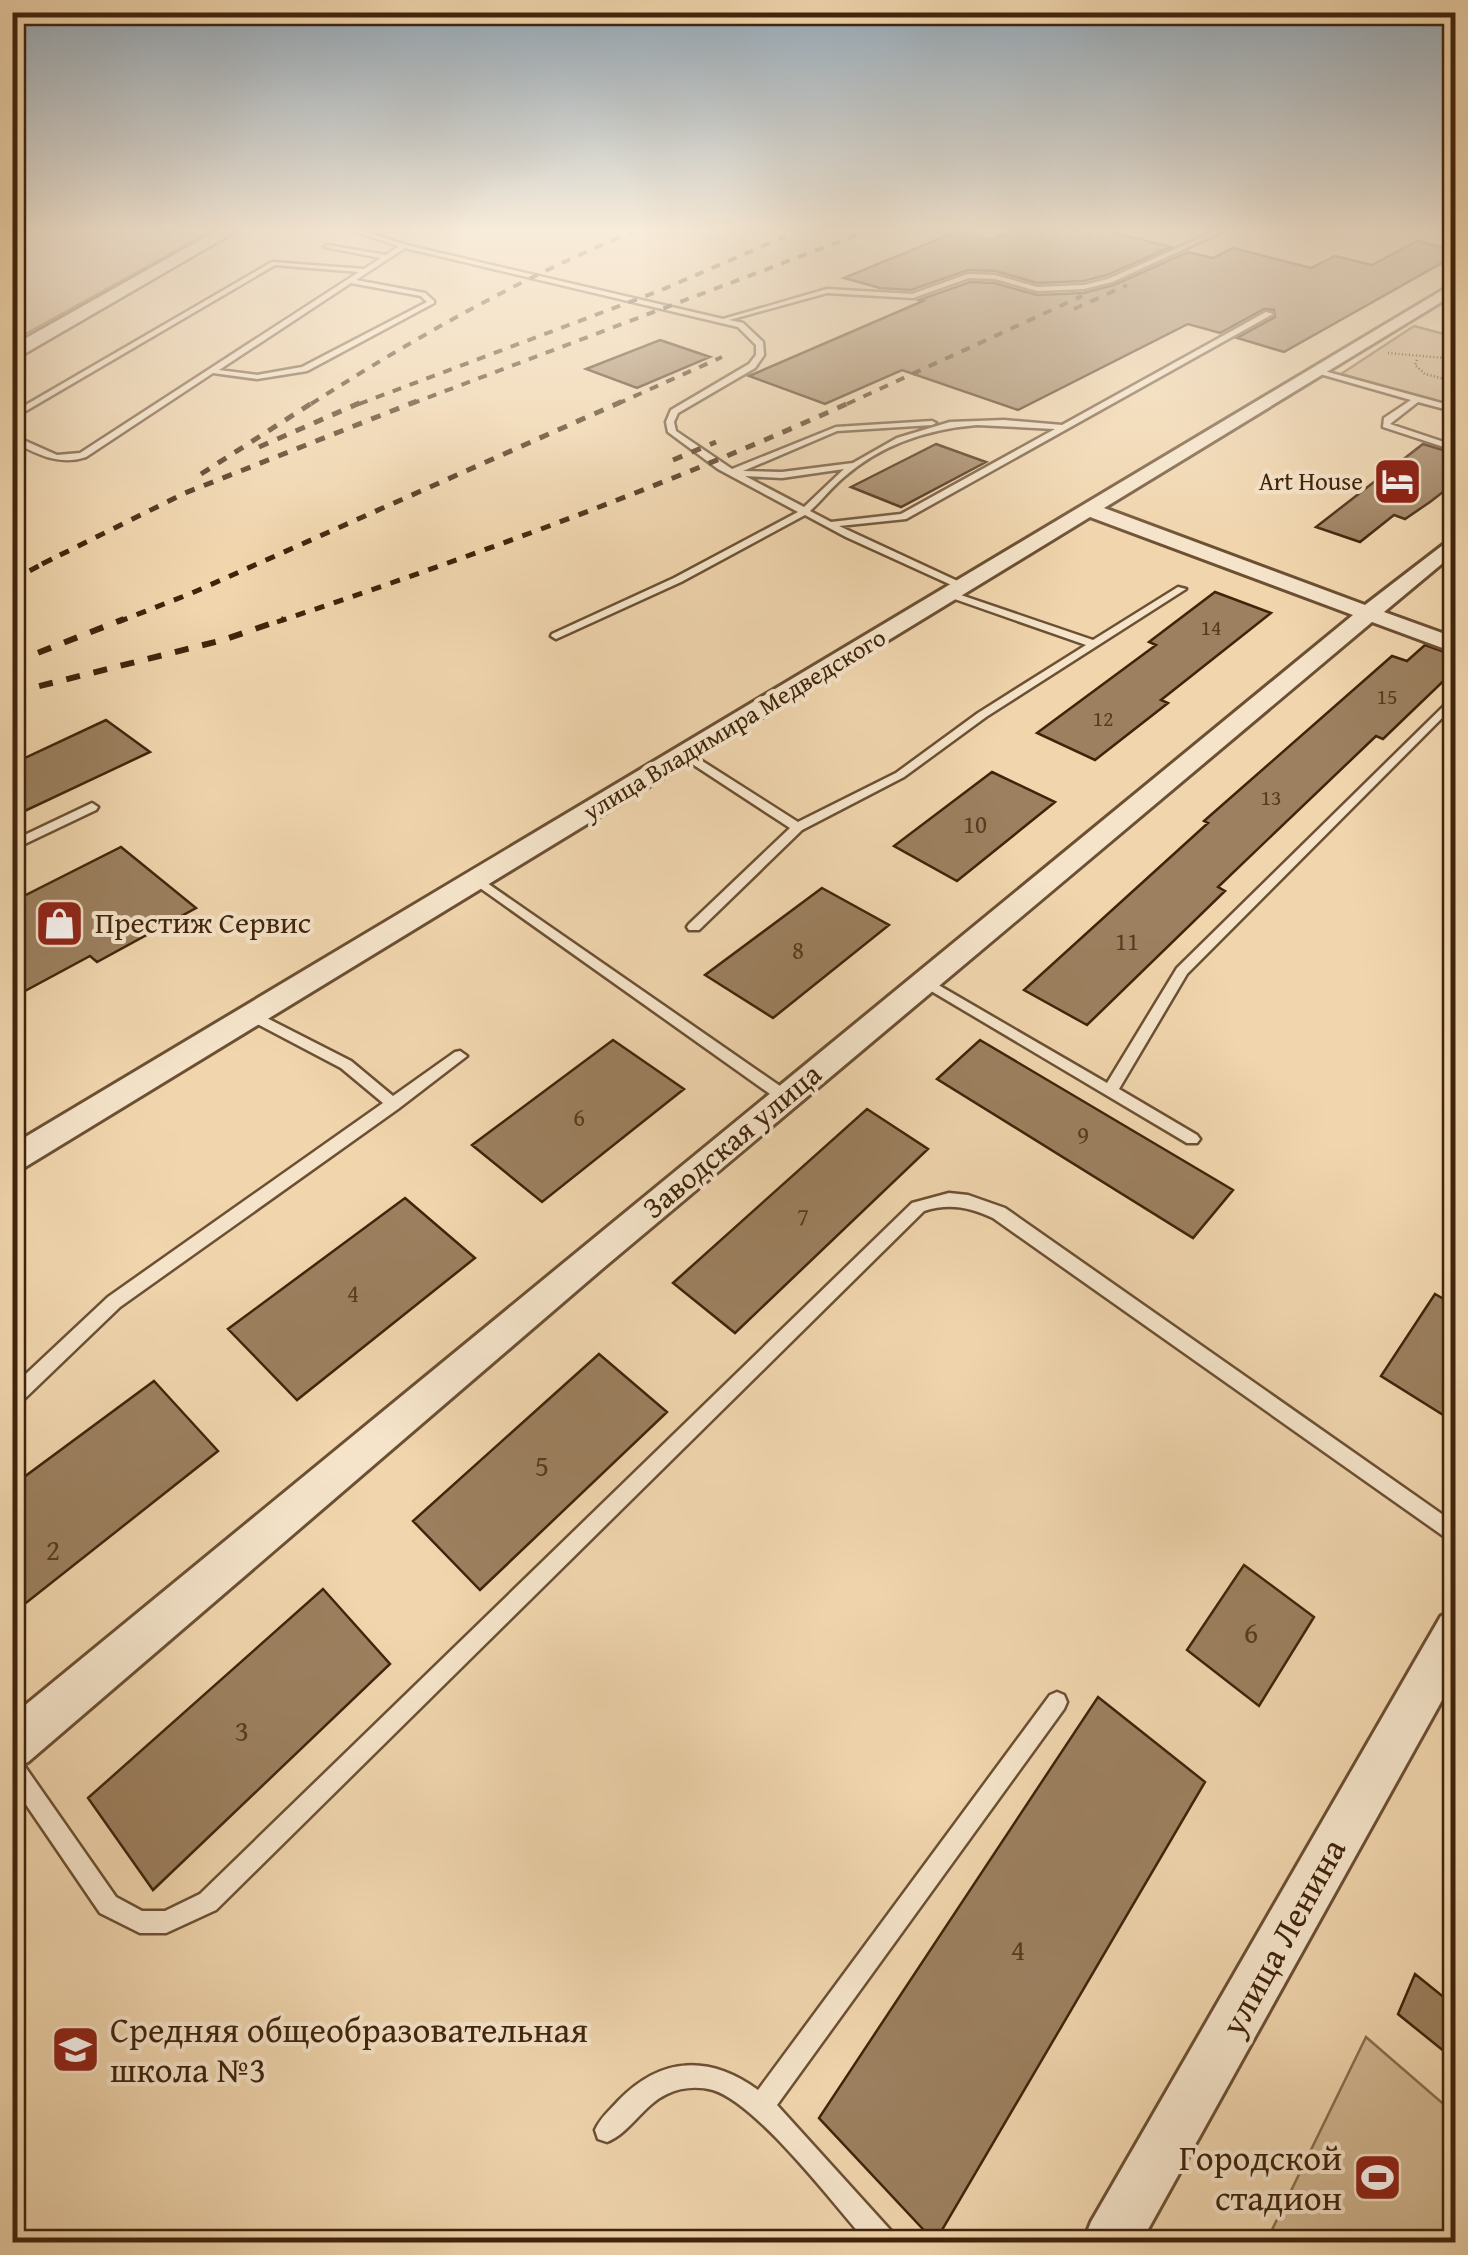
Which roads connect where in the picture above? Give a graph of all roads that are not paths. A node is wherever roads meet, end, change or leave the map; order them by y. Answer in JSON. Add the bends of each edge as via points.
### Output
{"nodes":[{"id":1,"x":46,"y":335,"type":"edge"},
{"id":2,"x":151,"y":335,"type":"edge"},
{"id":3,"x":267,"y":335,"type":"edge"},
{"id":4,"x":368,"y":335,"type":"edge"},
{"id":5,"x":754,"y":335,"type":"edge"},
{"id":6,"x":1231,"y":335,"type":"edge"},
{"id":7,"x":1376,"y":335,"type":"edge"},
{"id":8,"x":12,"y":355,"type":"edge"},
{"id":9,"x":1316,"y":370,"type":"junction"},
{"id":10,"x":212,"y":371,"type":"junction"},
{"id":11,"x":1416,"y":399,"type":"junction"},
{"id":12,"x":1456,"y":410,"type":"edge"},
{"id":13,"x":12,"y":417,"type":"edge"},
{"id":14,"x":950,"y":422,"type":"junction"},
{"id":15,"x":1064,"y":428,"type":"junction"},
{"id":16,"x":12,"y":437,"type":"edge"},
{"id":17,"x":1456,"y":449,"type":"edge"},
{"id":18,"x":856,"y":464,"type":"junction"},
{"id":19,"x":731,"y":473,"type":"junction"},
{"id":20,"x":1088,"y":508,"type":"junction"},
{"id":21,"x":806,"y":512,"type":"junction"},
{"id":22,"x":828,"y":524,"type":"junction"},
{"id":23,"x":1456,"y":540,"type":"edge"},
{"id":24,"x":1181,"y":589,"type":"dead end"},
{"id":25,"x":955,"y":590,"type":"junction"},
{"id":26,"x":1367,"y":612,"type":"junction"},
{"id":27,"x":556,"y":636,"type":"dead end"},
{"id":28,"x":1093,"y":644,"type":"junction"},
{"id":29,"x":1456,"y":646,"type":"edge"},
{"id":30,"x":1456,"y":697,"type":"edge"},
{"id":31,"x":684,"y":754,"type":"junction"},
{"id":32,"x":92,"y":807,"type":"dead end"},
{"id":33,"x":798,"y":828,"type":"junction"},
{"id":34,"x":12,"y":846,"type":"edge"},
{"id":35,"x":477,"y":880,"type":"junction"},
{"id":36,"x":694,"y":927,"type":"dead end"},
{"id":37,"x":924,"y":982,"type":"junction"},
{"id":38,"x":253,"y":1016,"type":"junction"},
{"id":39,"x":460,"y":1056,"type":"dead end"},
{"id":40,"x":1110,"y":1090,"type":"junction"},
{"id":41,"x":785,"y":1097,"type":"junction"},
{"id":42,"x":393,"y":1105,"type":"junction"},
{"id":43,"x":1192,"y":1138,"type":"dead end"},
{"id":44,"x":12,"y":1162,"type":"edge"},
{"id":45,"x":12,"y":1398,"type":"edge"},
{"id":46,"x":1456,"y":1536,"type":"edge"},
{"id":47,"x":1456,"y":1631,"type":"edge"},
{"id":48,"x":1057,"y":1702,"type":"dead end"},
{"id":49,"x":12,"y":1746,"type":"edge"},
{"id":50,"x":12,"y":1765,"type":"edge"},
{"id":51,"x":763,"y":2104,"type":"junction"},
{"id":52,"x":607,"y":2130,"type":"dead end"},
{"id":53,"x":884,"y":2242,"type":"edge"},
{"id":54,"x":1111,"y":2242,"type":"edge"}],
"edges":[{"from":1,"to":8,"type":"street"},
{"from":2,"to":13,"type":"lane"},
{"from":3,"to":10,"type":"lane"},
{"from":4,"to":10,"type":"lane","via":[[304,368],[257,376]]},
{"from":5,"to":19,"type":"lane","via":[[760,355],[752,366],[685,403],[670,422],[679,440]]},
{"from":6,"to":15,"type":"lane"},
{"from":7,"to":9,"type":"street","name":"улица Владимира Медведского"},
{"from":9,"to":11,"type":"lane"},
{"from":9,"to":20,"type":"street","name":"улица Владимира Медведского"},
{"from":10,"to":16,"type":"lane","via":[[74,459],[54,458]]},
{"from":11,"to":12,"type":"lane"},
{"from":11,"to":17,"type":"lane","via":[[1386,425]]},
{"from":14,"to":15,"type":"lane","via":[[995,419]]},
{"from":14,"to":18,"type":"lane"},
{"from":14,"to":19,"type":"lane","via":[[836,429]]},
{"from":15,"to":22,"type":"lane","via":[[902,517]]},
{"from":18,"to":19,"type":"lane","via":[[818,472]]},
{"from":18,"to":21,"type":"lane"},
{"from":19,"to":21,"type":"lane"},
{"from":20,"to":25,"type":"street","name":"улица Владимира Медведского"},
{"from":20,"to":26,"type":"street"},
{"from":21,"to":22,"type":"lane"},
{"from":21,"to":27,"type":"lane"},
{"from":22,"to":25,"type":"lane"},
{"from":23,"to":26,"type":"street","name":"Заводская улица"},
{"from":24,"to":28,"type":"lane"},
{"from":25,"to":28,"type":"lane"},
{"from":25,"to":31,"type":"street","name":"улица Владимира Медведского"},
{"from":26,"to":29,"type":"street"},
{"from":26,"to":37,"type":"street","name":"Заводская улица"},
{"from":28,"to":33,"type":"lane","via":[[900,775]]},
{"from":30,"to":40,"type":"lane","via":[[1182,971]]},
{"from":31,"to":33,"type":"lane"},
{"from":31,"to":35,"type":"street","name":"улица Владимира Медведского"},
{"from":32,"to":34,"type":"lane"},
{"from":33,"to":36,"type":"lane"},
{"from":35,"to":38,"type":"street","name":"улица Владимира Медведского"},
{"from":35,"to":41,"type":"lane"},
{"from":37,"to":40,"type":"lane"},
{"from":37,"to":41,"type":"street","name":"Заводская улица"},
{"from":38,"to":42,"type":"lane","via":[[352,1068]]},
{"from":38,"to":44,"type":"street","name":"улица Владимира Медведского"},
{"from":39,"to":42,"type":"lane"},
{"from":40,"to":43,"type":"lane"},
{"from":41,"to":49,"type":"street","name":"Заводская улица"},
{"from":42,"to":45,"type":"lane","via":[[114,1302]]},
{"from":46,"to":50,"type":"lane","via":[[999,1213],[969,1199],[940,1198],[918,1207],[208,1902],[166,1922],[140,1922],[108,1905]]},
{"from":47,"to":54,"type":"street","name":"улица Ленина"},
{"from":48,"to":51,"type":"lane"},
{"from":51,"to":52,"type":"lane","via":[[726,2080],[692,2075],[662,2082],[630,2102]]},
{"from":51,"to":53,"type":"lane"}]}
